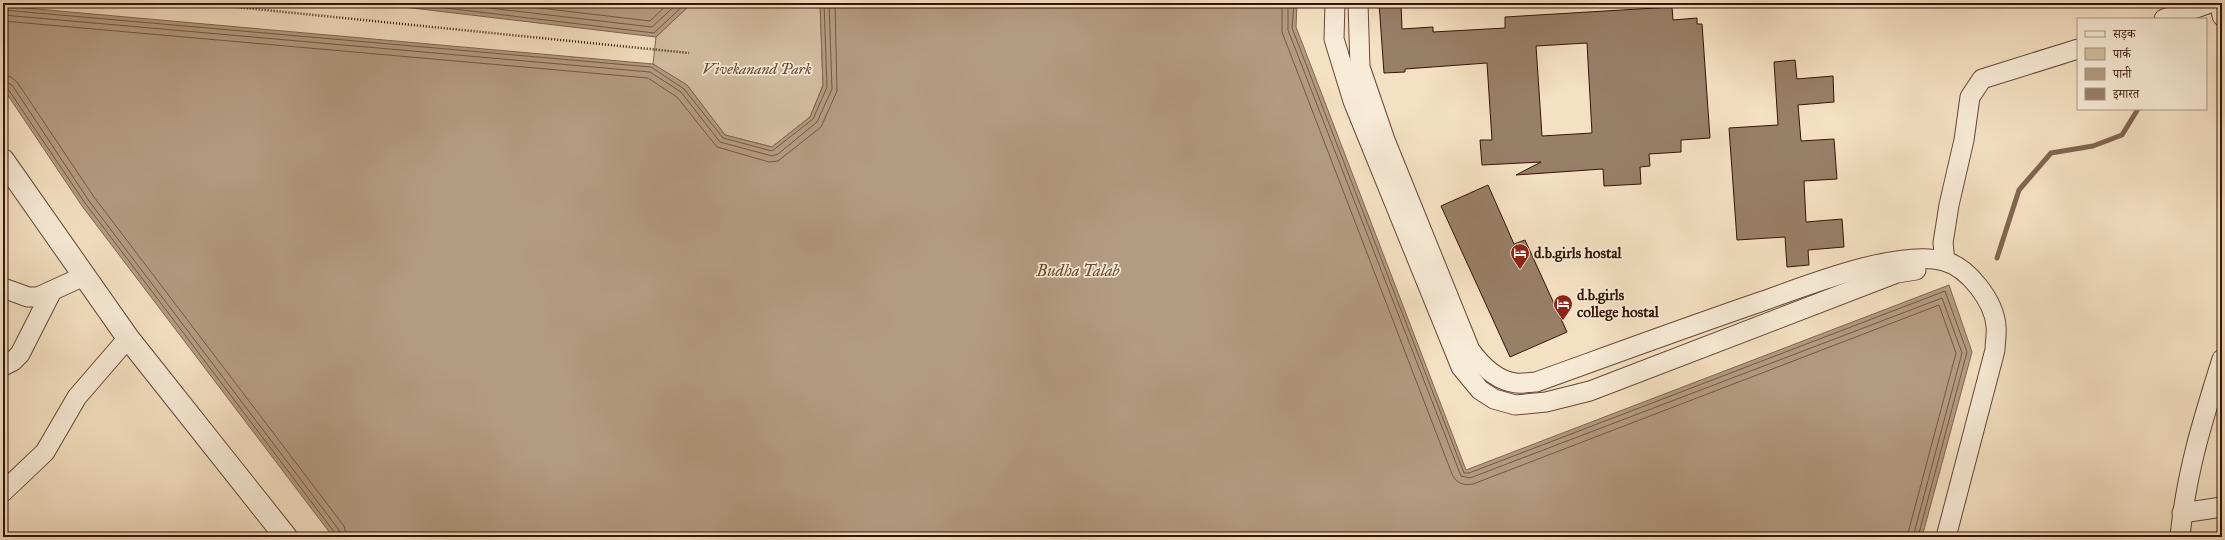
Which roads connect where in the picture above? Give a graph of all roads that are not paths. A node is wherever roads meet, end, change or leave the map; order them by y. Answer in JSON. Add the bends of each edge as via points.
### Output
{"nodes":[{"id":1,"x":1335,"y":3,"type":"edge"},
{"id":2,"x":1358,"y":3,"type":"edge"},
{"id":3,"x":2210,"y":3,"type":"edge"},
{"id":4,"x":2220,"y":3,"type":"edge"},
{"id":5,"x":2222,"y":16,"type":"edge"},
{"id":6,"x":2167,"y":18,"type":"edge"},
{"id":7,"x":2077,"y":49,"type":"edge"},
{"id":8,"x":3,"y":160,"type":"edge"},
{"id":9,"x":1945,"y":261,"type":"junction"},
{"id":10,"x":84,"y":276,"type":"junction"},
{"id":11,"x":1970,"y":276,"type":"junction"},
{"id":12,"x":3,"y":288,"type":"edge"},
{"id":13,"x":52,"y":291,"type":"junction"},
{"id":14,"x":128,"y":338,"type":"junction"},
{"id":15,"x":2222,"y":359,"type":"edge"},
{"id":16,"x":3,"y":366,"type":"edge"},
{"id":17,"x":3,"y":492,"type":"edge"},
{"id":18,"x":2222,"y":507,"type":"edge"},
{"id":19,"x":2182,"y":513,"type":"junction"},
{"id":20,"x":286,"y":537,"type":"edge"},
{"id":21,"x":1946,"y":537,"type":"edge"},
{"id":22,"x":2180,"y":537,"type":"edge"}],
"edges":[{"from":1,"to":11,"type":"street","via":[[1334,39],[1353,101],[1423,277],[1461,367],[1480,390],[1494,399],[1515,405],[1546,402],[1590,391],[1896,273],[1930,268]]},
{"from":2,"to":9,"type":"street","via":[[1360,67],[1385,140],[1470,350],[1481,365],[1496,376],[1516,384],[1536,382],[1837,275],[1883,263],[1922,259]]},
{"from":3,"to":6,"type":"street"},
{"from":4,"to":5,"type":"street"},
{"from":7,"to":9,"type":"street","via":[[1982,78],[1970,97],[1943,243]]},
{"from":8,"to":10,"type":"street"},
{"from":9,"to":11,"type":"street"},
{"from":10,"to":13,"type":"street"},
{"from":10,"to":14,"type":"street"},
{"from":11,"to":21,"type":"street","via":[[1987,298],[1996,325],[1995,350]]},
{"from":12,"to":13,"type":"street","via":[[28,297],[38,297]]},
{"from":13,"to":16,"type":"street","via":[[20,354]]},
{"from":14,"to":17,"type":"street","via":[[77,397],[45,452]]},
{"from":14,"to":20,"type":"street"},
{"from":15,"to":19,"type":"street","via":[[2186,483]]},
{"from":18,"to":19,"type":"street"},
{"from":19,"to":22,"type":"street"}]}
